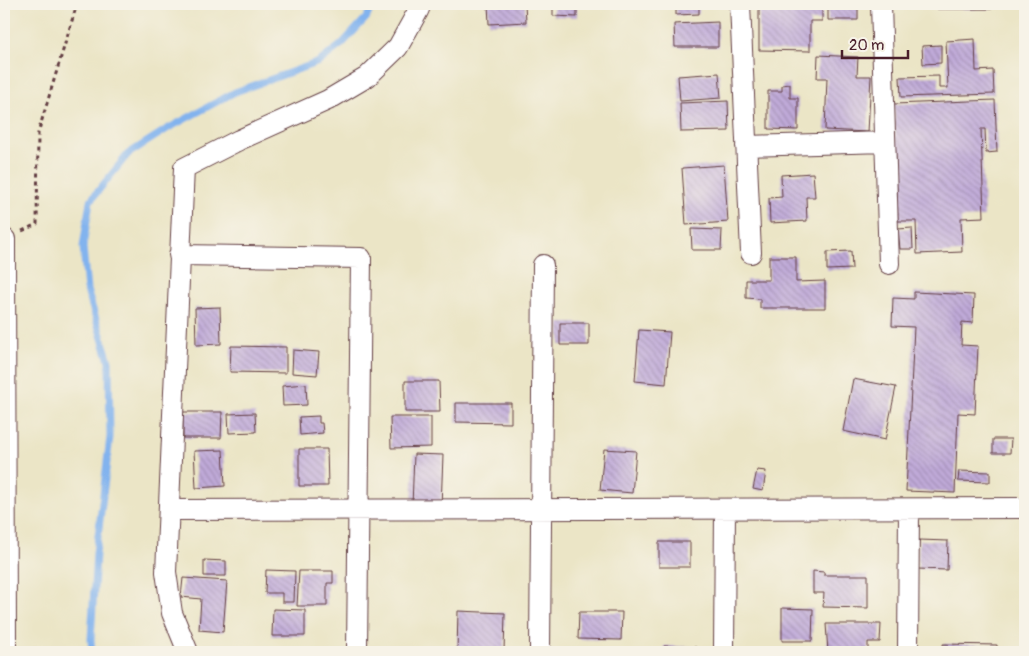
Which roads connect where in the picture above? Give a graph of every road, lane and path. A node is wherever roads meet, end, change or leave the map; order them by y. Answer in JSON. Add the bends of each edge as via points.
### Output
{"nodes":[{"id":1,"x":77,"y":4,"type":"edge"},
{"id":2,"x":421,"y":4,"type":"edge"},
{"id":3,"x":740,"y":4,"type":"edge"},
{"id":4,"x":881,"y":4,"type":"edge"},
{"id":5,"x":885,"y":142,"type":"junction"},
{"id":6,"x":746,"y":146,"type":"junction"},
{"id":7,"x":4,"y":239,"type":"edge"},
{"id":8,"x":751,"y":253,"type":"dead end"},
{"id":9,"x":179,"y":255,"type":"junction"},
{"id":10,"x":889,"y":264,"type":"dead end"},
{"id":11,"x":544,"y":265,"type":"dead end"},
{"id":12,"x":5,"y":507,"type":"edge"},
{"id":13,"x":541,"y":508,"type":"junction"},
{"id":14,"x":1025,"y":508,"type":"edge"},
{"id":15,"x":357,"y":509,"type":"junction"},
{"id":16,"x":725,"y":509,"type":"junction"},
{"id":17,"x":909,"y":509,"type":"junction"},
{"id":18,"x":169,"y":510,"type":"junction"},
{"id":19,"x":6,"y":652,"type":"edge"},
{"id":20,"x":188,"y":652,"type":"edge"},
{"id":21,"x":356,"y":652,"type":"edge"},
{"id":22,"x":540,"y":652,"type":"edge"},
{"id":23,"x":724,"y":652,"type":"edge"},
{"id":24,"x":908,"y":652,"type":"edge"}],
"edges":[{"from":1,"to":7,"type":"path","via":[[38,133],[36,224]]},
{"from":2,"to":9,"type":"street","via":[[398,47],[366,77],[328,100],[184,168]]},
{"from":3,"to":6,"type":"street"},
{"from":4,"to":5,"type":"street"},
{"from":5,"to":6,"type":"street"},
{"from":5,"to":10,"type":"street"},
{"from":6,"to":8,"type":"street"},
{"from":7,"to":12,"type":"street"},
{"from":9,"to":15,"type":"street","via":[[361,258]]},
{"from":9,"to":18,"type":"street"},
{"from":11,"to":13,"type":"street"},
{"from":12,"to":19,"type":"street"},
{"from":13,"to":15,"type":"street"},
{"from":13,"to":16,"type":"street"},
{"from":13,"to":22,"type":"street"},
{"from":14,"to":17,"type":"street"},
{"from":15,"to":18,"type":"street"},
{"from":15,"to":21,"type":"street"},
{"from":16,"to":17,"type":"street"},
{"from":16,"to":23,"type":"street"},
{"from":17,"to":24,"type":"street"},
{"from":18,"to":20,"type":"street","via":[[166,572],[172,613]]}]}
